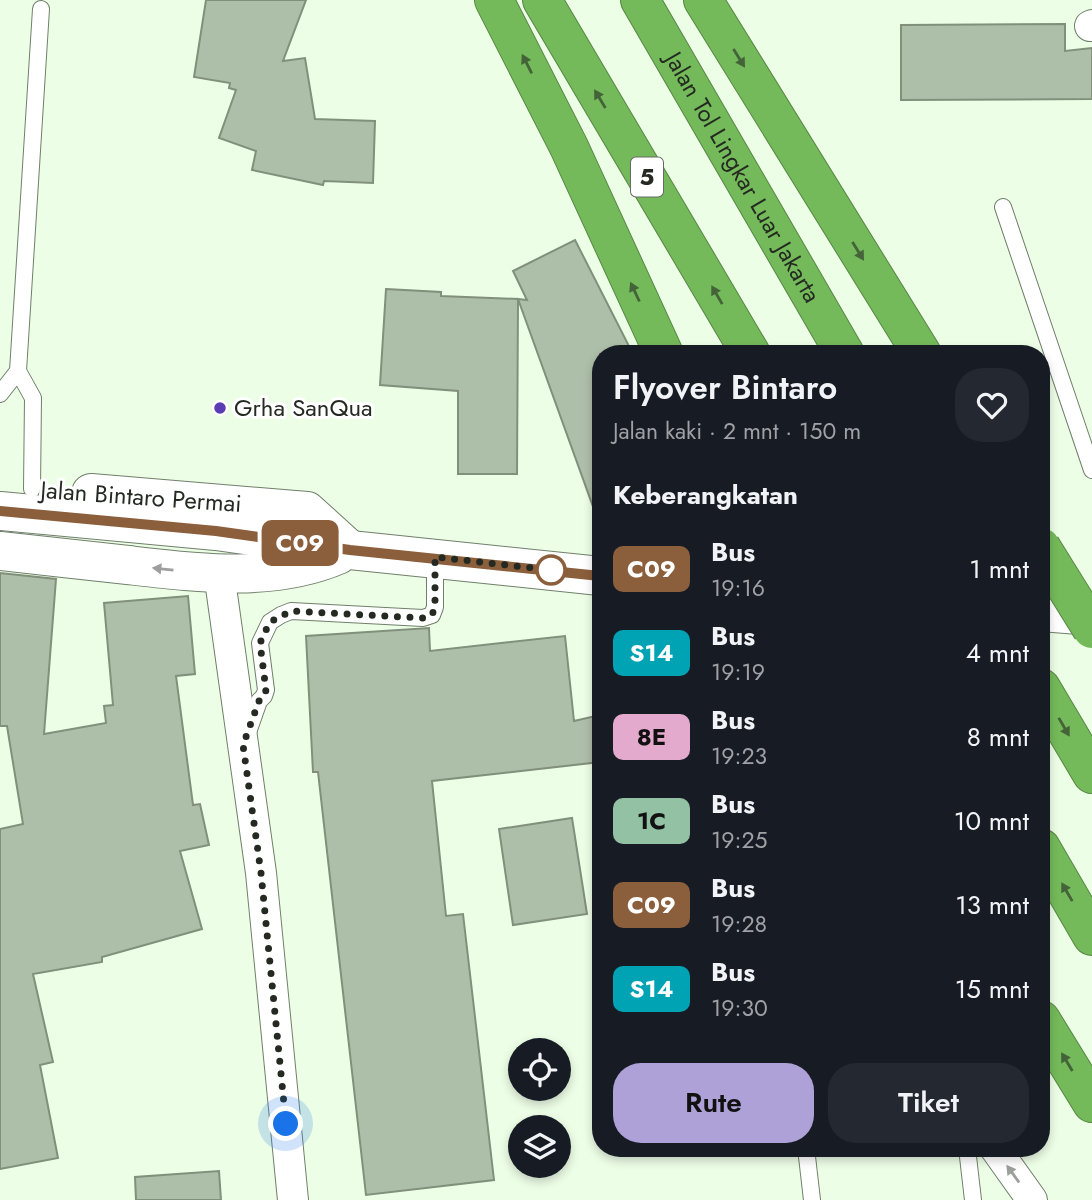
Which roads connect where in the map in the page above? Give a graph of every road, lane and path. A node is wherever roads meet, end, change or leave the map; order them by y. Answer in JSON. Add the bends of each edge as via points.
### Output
{"nodes":[{"id":1,"x":494,"y":0,"type":"edge"},
{"id":2,"x":542,"y":0,"type":"edge"},
{"id":3,"x":640,"y":0,"type":"edge"},
{"id":4,"x":703,"y":0,"type":"edge"},
{"id":5,"x":41,"y":9,"type":"dead end"},
{"id":6,"x":1003,"y":207,"type":"dead end"},
{"id":7,"x":660,"y":345,"type":"edge"},
{"id":8,"x":746,"y":345,"type":"edge"},
{"id":9,"x":840,"y":345,"type":"edge"},
{"id":10,"x":916,"y":345,"type":"edge"},
{"id":11,"x":1050,"y":345,"type":"edge"},
{"id":12,"x":1050,"y":346,"type":"edge"},
{"id":13,"x":18,"y":371,"type":"junction"},
{"id":14,"x":0,"y":394,"type":"edge"},
{"id":15,"x":1092,"y":470,"type":"edge"},
{"id":16,"x":16,"y":488,"type":"edge"},
{"id":17,"x":0,"y":511,"type":"edge"},
{"id":18,"x":350,"y":550,"type":"junction"},
{"id":19,"x":0,"y":551,"type":"edge"},
{"id":20,"x":435,"y":557,"type":"junction"},
{"id":21,"x":1050,"y":561,"type":"edge"},
{"id":22,"x":219,"y":573,"type":"junction"},
{"id":23,"x":592,"y":575,"type":"edge"},
{"id":24,"x":1050,"y":613,"type":"edge"},
{"id":25,"x":1092,"y":616,"type":"edge"},
{"id":26,"x":1092,"y":629,"type":"edge"},
{"id":27,"x":1050,"y":703,"type":"edge"},
{"id":28,"x":243,"y":745,"type":"junction"},
{"id":29,"x":1089,"y":770,"type":"edge"},
{"id":30,"x":1050,"y":864,"type":"edge"},
{"id":31,"x":1092,"y":936,"type":"edge"},
{"id":32,"x":1050,"y":1035,"type":"edge"},
{"id":33,"x":1092,"y":1103,"type":"edge"},
{"id":34,"x":807,"y":1157,"type":"edge"},
{"id":35,"x":968,"y":1157,"type":"edge"},
{"id":36,"x":1001,"y":1157,"type":"edge"},
{"id":37,"x":293,"y":1200,"type":"edge"},
{"id":38,"x":812,"y":1200,"type":"edge"},
{"id":39,"x":972,"y":1200,"type":"edge"},
{"id":40,"x":1032,"y":1200,"type":"edge"}],
"edges":[{"from":7,"to":1,"type":"highway","one_way":true,"via":[[569,147]]},
{"from":8,"to":2,"type":"highway","number":"5","one_way":true},
{"from":3,"to":9,"type":"highway","name":"Jalan Tol Lingkar Luar Jakarta"},
{"from":4,"to":10,"type":"highway","one_way":true},
{"from":5,"to":13,"type":"lane"},
{"from":6,"to":11,"type":"lane"},
{"from":12,"to":15,"type":"lane"},
{"from":13,"to":14,"type":"lane"},
{"from":13,"to":16,"type":"lane","via":[[33,398]]},
{"from":16,"to":18,"type":"street","name":"Jalan Bintaro Permai","via":[[307,511]]},
{"from":17,"to":18,"type":"street","name":"Jalan Bintaro Permai","via":[[216,531]]},
{"from":18,"to":20,"type":"street","name":"Jalan Bintaro Permai"},
{"from":18,"to":22,"type":"street","name":"Jalan Bintaro Permai","via":[[316,565]]},
{"from":22,"to":19,"type":"street","name":"Jalan Bintaro Permai","one_way":true},
{"from":20,"to":23,"type":"street","name":"Jalan Bintaro Permai"},
{"from":20,"to":28,"type":"lane","via":[[432,615],[291,611],[270,622],[260,643],[266,690]]},
{"from":21,"to":26,"type":"highway","bridge":true},
{"from":22,"to":28,"type":"street"},
{"from":24,"to":25,"type":"street"},
{"from":27,"to":29,"type":"highway","one_way":true},
{"from":28,"to":37,"type":"street","via":[[261,873]]},
{"from":31,"to":30,"type":"highway","one_way":true},
{"from":33,"to":32,"type":"highway","one_way":true},
{"from":34,"to":38,"type":"lane"},
{"from":35,"to":39,"type":"lane"},
{"from":40,"to":36,"type":"street","one_way":true}]}
